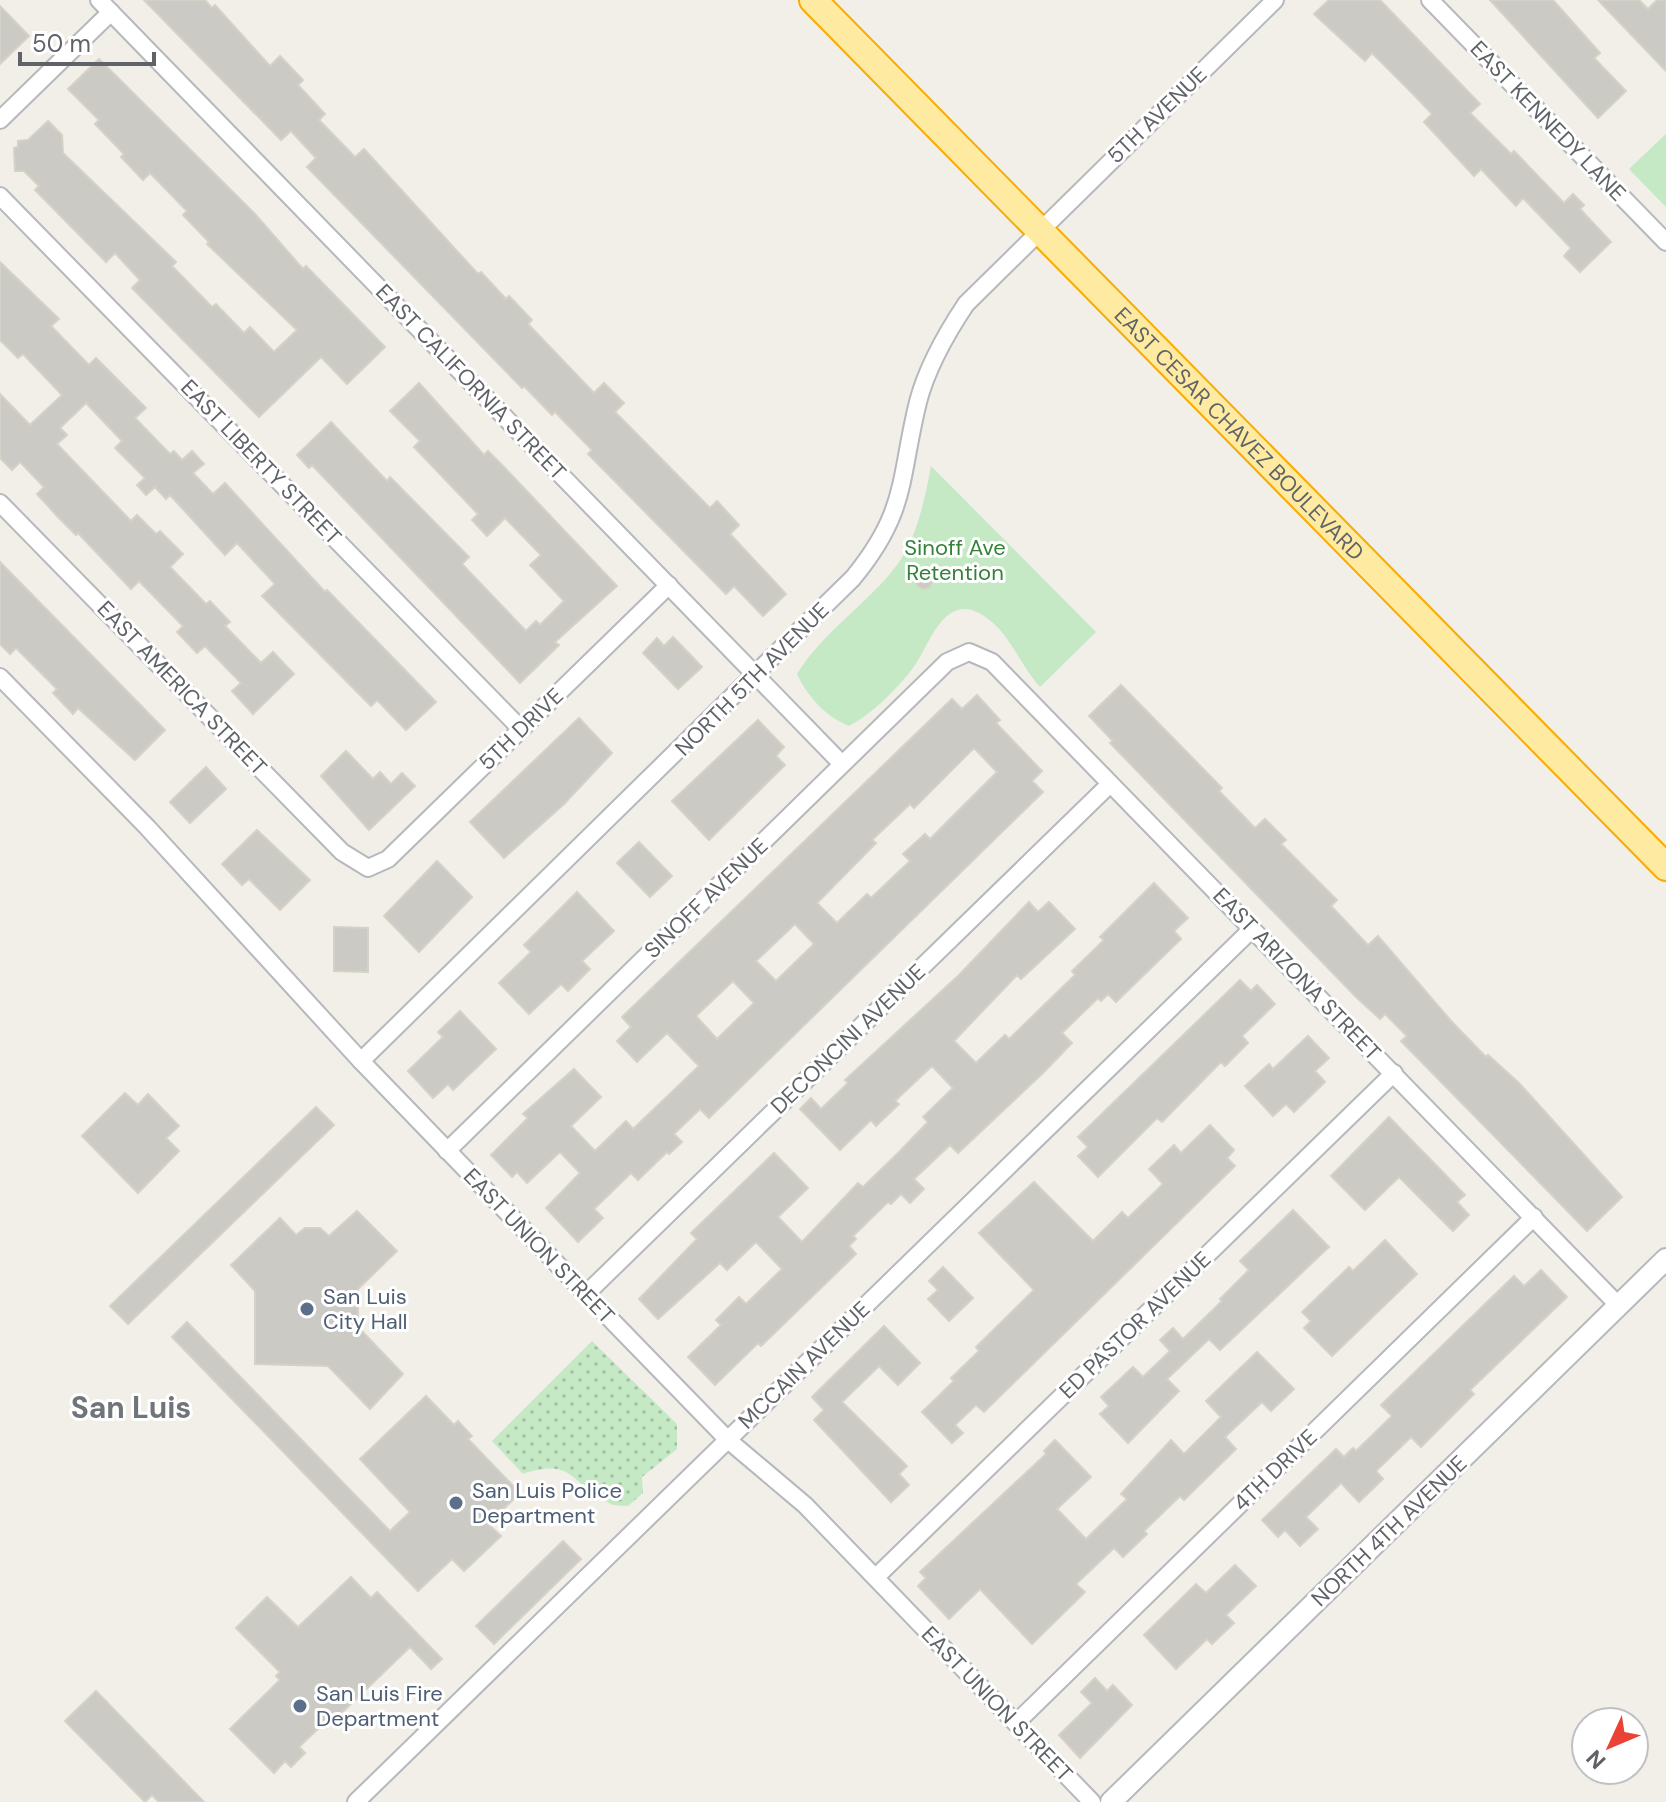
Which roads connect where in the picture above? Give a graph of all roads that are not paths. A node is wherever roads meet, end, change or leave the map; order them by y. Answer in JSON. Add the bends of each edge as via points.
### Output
{"nodes":[{"id":1,"x":813,"y":0,"type":"edge"},
{"id":2,"x":1275,"y":0,"type":"edge"},
{"id":3,"x":1430,"y":0,"type":"edge"},
{"id":4,"x":105,"y":6,"type":"edge"},
{"id":5,"x":0,"y":120,"type":"edge"},
{"id":6,"x":0,"y":196,"type":"edge"},
{"id":7,"x":1038,"y":230,"type":"junction"},
{"id":8,"x":1666,"y":242,"type":"edge"},
{"id":9,"x":0,"y":503,"type":"edge"},
{"id":10,"x":669,"y":585,"type":"junction"},
{"id":11,"x":969,"y":652,"type":"joint"},
{"id":12,"x":757,"y":675,"type":"junction"},
{"id":13,"x":0,"y":677,"type":"edge"},
{"id":14,"x":521,"y":729,"type":"junction"},
{"id":15,"x":842,"y":764,"type":"junction"},
{"id":16,"x":1110,"y":784,"type":"junction"},
{"id":17,"x":1666,"y":867,"type":"edge"},
{"id":18,"x":368,"y":868,"type":"joint"},
{"id":19,"x":1252,"y":929,"type":"junction"},
{"id":20,"x":361,"y":1061,"type":"junction"},
{"id":21,"x":1394,"y":1073,"type":"junction"},
{"id":22,"x":447,"y":1151,"type":"junction"},
{"id":23,"x":1534,"y":1217,"type":"junction"},
{"id":24,"x":1666,"y":1259,"type":"edge"},
{"id":25,"x":586,"y":1294,"type":"junction"},
{"id":26,"x":1619,"y":1306,"type":"junction"},
{"id":27,"x":728,"y":1440,"type":"junction"},
{"id":28,"x":876,"y":1577,"type":"junction"},
{"id":29,"x":1016,"y":1723,"type":"junction"},
{"id":30,"x":356,"y":1802,"type":"edge"},
{"id":31,"x":1092,"y":1802,"type":"edge"},
{"id":32,"x":1111,"y":1802,"type":"edge"}],
"edges":[{"from":1,"to":7,"type":"highway","name":"EAST CESAR CHAVEZ BOULEVARD"},
{"from":2,"to":7,"type":"street","name":"5TH AVENUE"},
{"from":3,"to":8,"type":"street","name":"EAST KENNEDY LANE"},
{"from":4,"to":5,"type":"street"},
{"from":4,"to":10,"type":"street","name":"EAST CALIFORNIA STREET"},
{"from":6,"to":14,"type":"street","name":"EAST LIBERTY STREET"},
{"from":7,"to":12,"type":"street","name":"NORTH 5TH AVENUE","via":[[991,276],[949,329],[918,402],[907,474],[876,550]]},
{"from":7,"to":17,"type":"highway","name":"EAST CESAR CHAVEZ BOULEVARD"},
{"from":9,"to":18,"type":"street","name":"EAST AMERICA STREET","via":[[342,852]]},
{"from":10,"to":12,"type":"street","name":"EAST CALIFORNIA STREET"},
{"from":10,"to":14,"type":"street","name":"5TH DRIVE"},
{"from":11,"to":15,"type":"street","name":"SINOFF AVENUE","via":[[947,662]]},
{"from":11,"to":16,"type":"street","name":"EAST ARIZONA STREET","via":[[992,662]]},
{"from":12,"to":15,"type":"street","name":"EAST CALIFORNIA STREET"},
{"from":12,"to":20,"type":"street","name":"NORTH 5TH AVENUE"},
{"from":13,"to":20,"type":"street","name":"EAST UNION STREET","via":[[147,827]]},
{"from":14,"to":18,"type":"street","name":"5TH DRIVE","via":[[388,859]]},
{"from":15,"to":22,"type":"street","name":"SINOFF AVENUE"},
{"from":16,"to":19,"type":"street","name":"EAST ARIZONA STREET"},
{"from":16,"to":25,"type":"street","name":"DECONCINI AVENUE"},
{"from":19,"to":21,"type":"street","name":"EAST ARIZONA STREET"},
{"from":19,"to":27,"type":"street","name":"MCCAIN AVENUE"},
{"from":20,"to":22,"type":"street","name":"EAST UNION STREET"},
{"from":21,"to":23,"type":"street","name":"EAST ARIZONA STREET"},
{"from":21,"to":28,"type":"street","name":"ED PASTOR AVENUE"},
{"from":22,"to":25,"type":"street","name":"EAST UNION STREET"},
{"from":23,"to":26,"type":"street","name":"EAST ARIZONA STREET"},
{"from":23,"to":29,"type":"street","name":"4TH DRIVE"},
{"from":24,"to":26,"type":"street","name":"NORTH 4TH AVENUE"},
{"from":25,"to":27,"type":"street","name":"EAST UNION STREET"},
{"from":26,"to":32,"type":"street","name":"NORTH 4TH AVENUE"},
{"from":27,"to":28,"type":"street","name":"EAST UNION STREET","via":[[805,1505]]},
{"from":27,"to":30,"type":"street","name":"MCCAIN AVENUE"},
{"from":28,"to":29,"type":"street","name":"EAST UNION STREET"},
{"from":29,"to":31,"type":"street","name":"EAST UNION STREET"}]}
